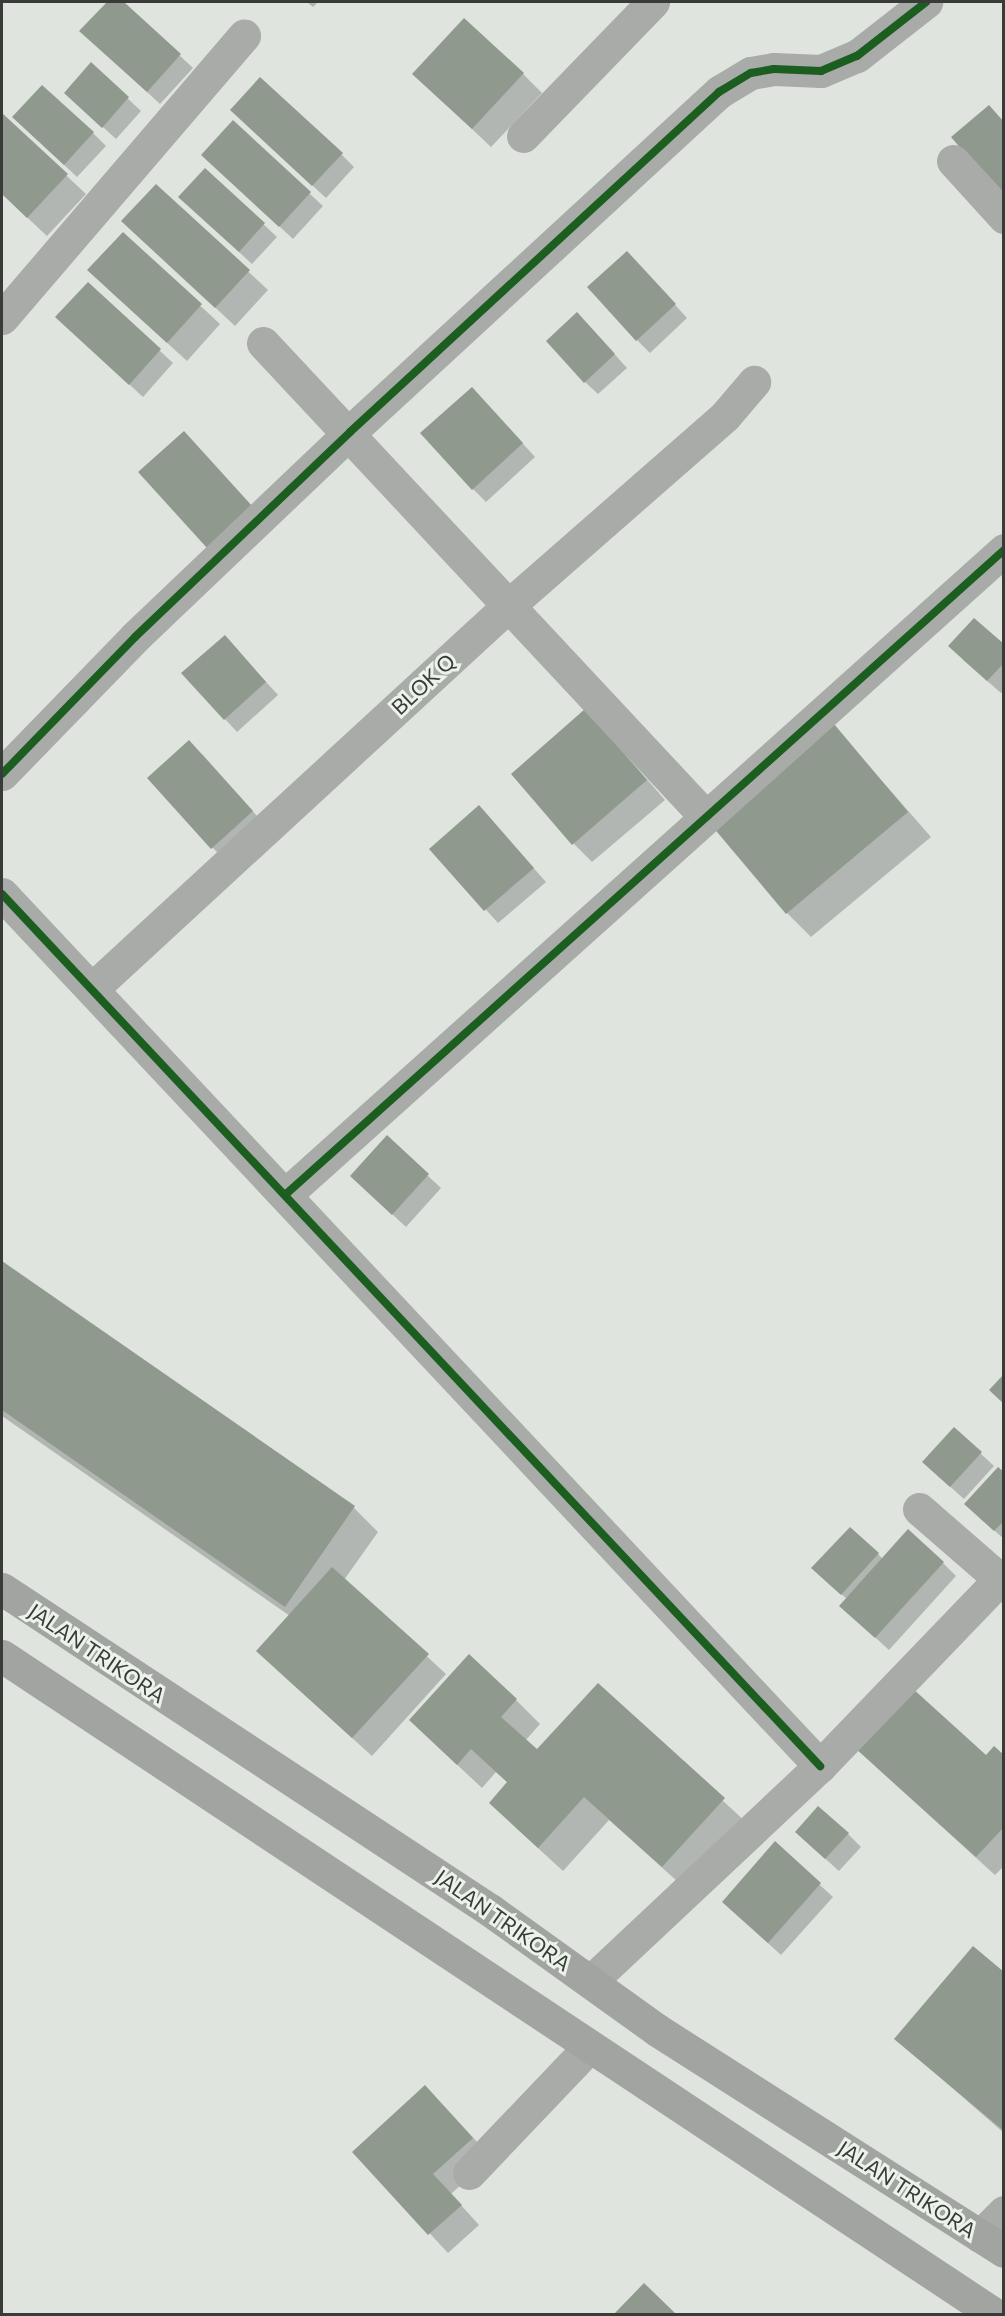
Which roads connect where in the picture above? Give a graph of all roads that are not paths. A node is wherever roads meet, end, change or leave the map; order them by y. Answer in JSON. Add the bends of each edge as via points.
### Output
{"nodes":[{"id":1,"x":653,"y":2,"type":"edge"},
{"id":2,"x":926,"y":2,"type":"edge"},
{"id":3,"x":244,"y":36,"type":"dead end"},
{"id":4,"x":523,"y":136,"type":"dead end"},
{"id":5,"x":953,"y":161,"type":"dead end"},
{"id":6,"x":1004,"y":217,"type":"edge"},
{"id":7,"x":2,"y":318,"type":"edge"},
{"id":8,"x":264,"y":343,"type":"dead end"},
{"id":9,"x":754,"y":382,"type":"dead end"},
{"id":10,"x":350,"y":432,"type":"junction"},
{"id":11,"x":1004,"y":550,"type":"edge"},
{"id":12,"x":508,"y":606,"type":"junction"},
{"id":13,"x":2,"y":774,"type":"edge"},
{"id":14,"x":706,"y":817,"type":"junction"},
{"id":15,"x":2,"y":894,"type":"edge"},
{"id":16,"x":93,"y":988,"type":"junction"},
{"id":17,"x":285,"y":1195,"type":"junction"},
{"id":18,"x":919,"y":1509,"type":"dead end"},
{"id":19,"x":1002,"y":1579,"type":"edge"},
{"id":20,"x":2,"y":1590,"type":"edge"},
{"id":21,"x":2,"y":1656,"type":"edge"},
{"id":22,"x":820,"y":1766,"type":"junction"},
{"id":23,"x":591,"y":1981,"type":"junction"},
{"id":24,"x":590,"y":2046,"type":"junction"},
{"id":25,"x":468,"y":2173,"type":"dead end"},
{"id":26,"x":1004,"y":2212,"type":"edge"},
{"id":27,"x":992,"y":2244,"type":"edge"},
{"id":28,"x":994,"y":2314,"type":"edge"}],
"edges":[{"from":1,"to":4,"type":"street"},
{"from":2,"to":10,"type":"street","via":[[857,56],[821,71],[774,69],[751,73],[727,86]]},
{"from":3,"to":7,"type":"street"},
{"from":5,"to":6,"type":"street"},
{"from":8,"to":10,"type":"street"},
{"from":9,"to":12,"type":"street","name":"BLOK Q","via":[[725,417]]},
{"from":10,"to":12,"type":"street"},
{"from":10,"to":13,"type":"street","via":[[135,637]]},
{"from":11,"to":14,"type":"street"},
{"from":12,"to":14,"type":"street"},
{"from":12,"to":16,"type":"street","name":"BLOK Q"},
{"from":14,"to":17,"type":"street"},
{"from":15,"to":16,"type":"street"},
{"from":16,"to":17,"type":"street"},
{"from":17,"to":22,"type":"street"},
{"from":18,"to":19,"type":"street"},
{"from":19,"to":22,"type":"street"},
{"from":20,"to":23,"type":"main road","name":"JALAN TRIKORA","via":[[392,1844]]},
{"from":21,"to":24,"type":"main road"},
{"from":22,"to":23,"type":"street"},
{"from":23,"to":27,"type":"main road","name":"JALAN TRIKORA","via":[[657,2030]]},
{"from":24,"to":25,"type":"street"},
{"from":24,"to":28,"type":"main road"},
{"from":26,"to":27,"type":"street"}]}
